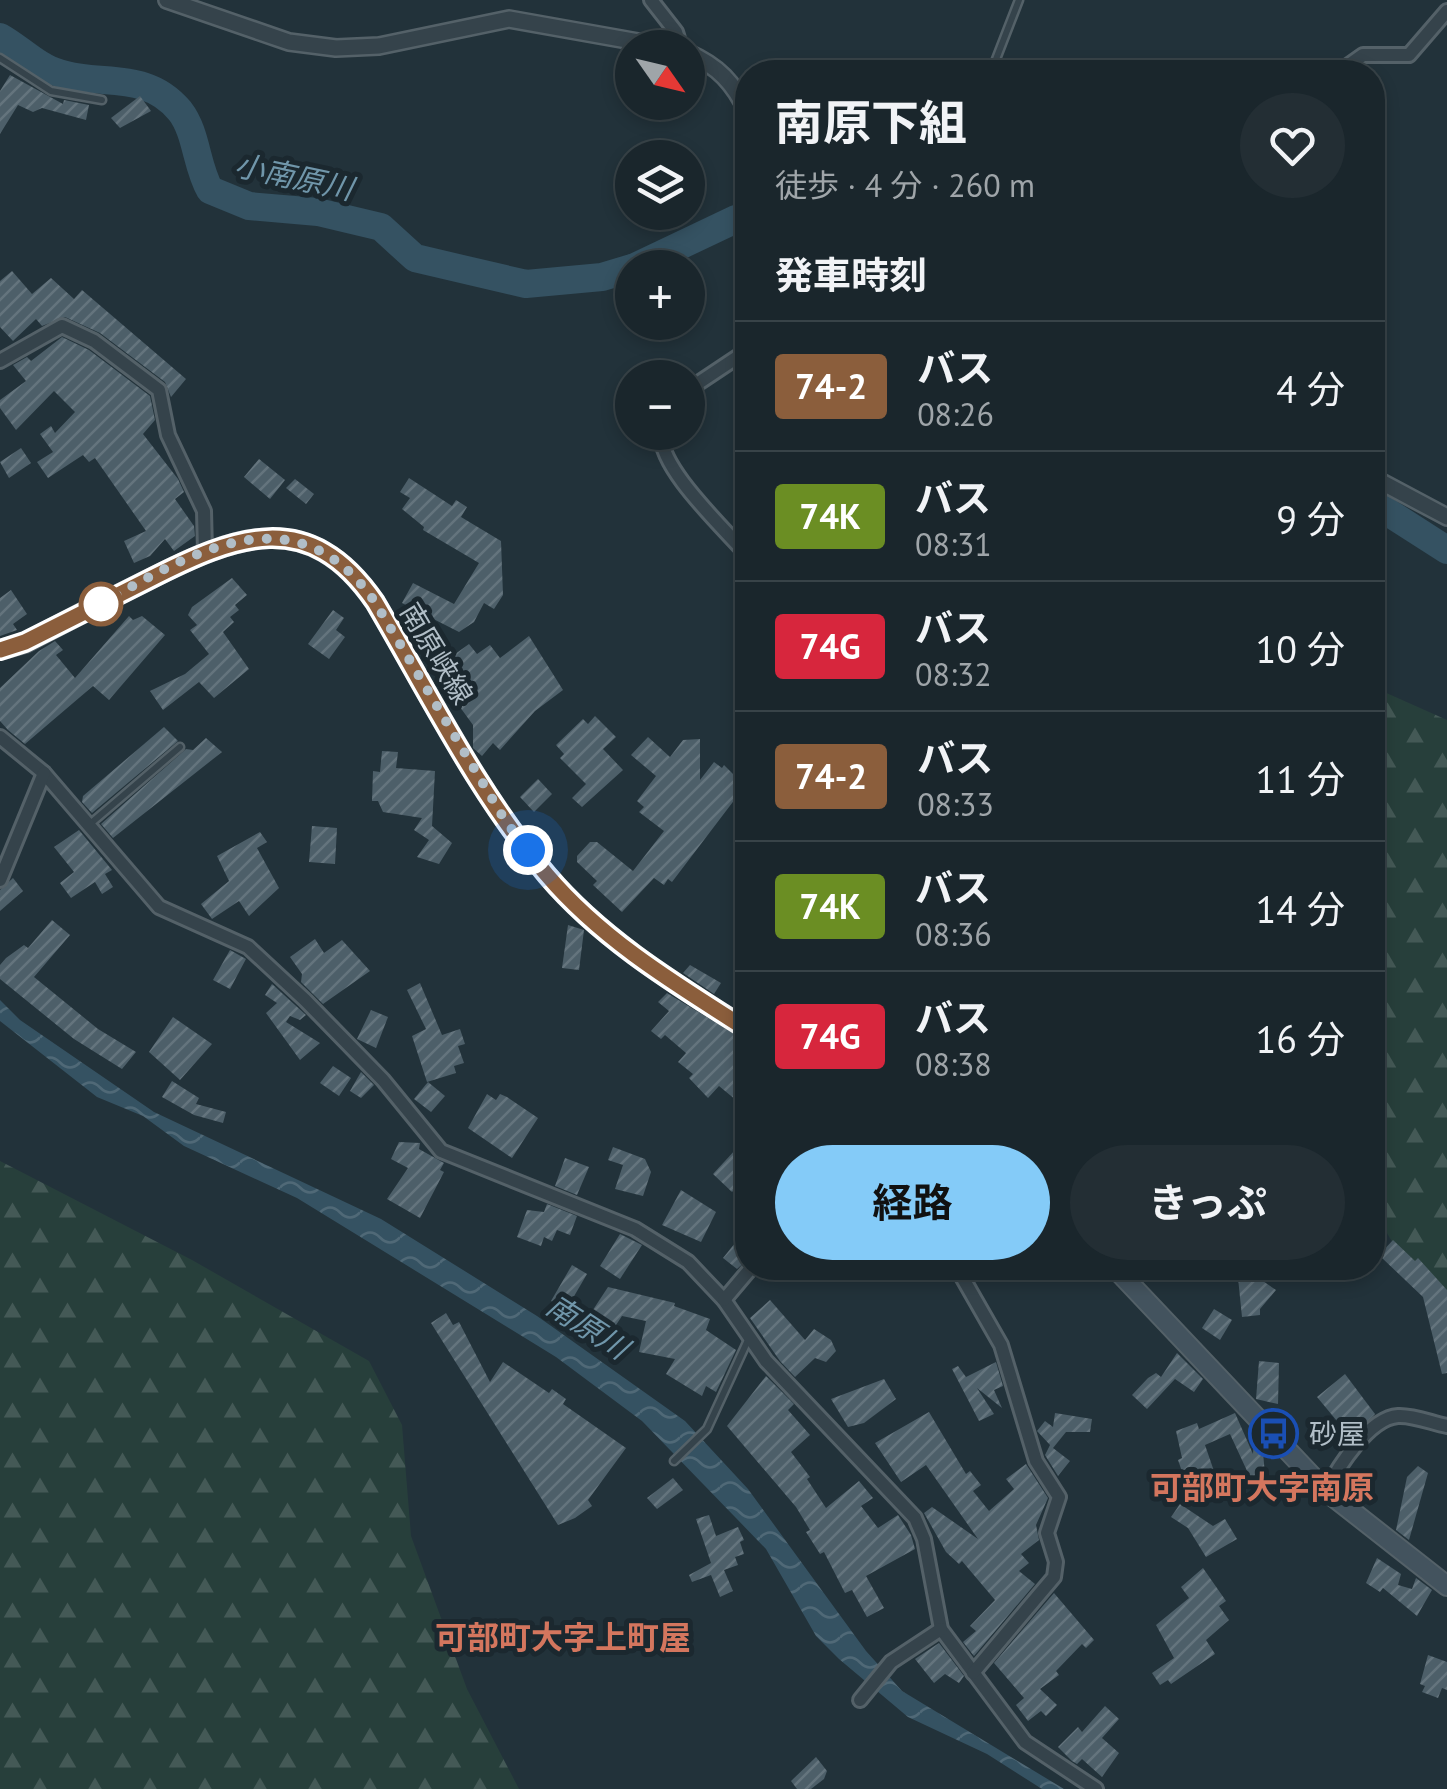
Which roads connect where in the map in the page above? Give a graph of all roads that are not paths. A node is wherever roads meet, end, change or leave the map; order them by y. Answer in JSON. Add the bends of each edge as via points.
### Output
{"nodes":[{"id":1,"x":167,"y":0,"type":"edge"},
{"id":2,"x":652,"y":0,"type":"edge"},
{"id":3,"x":1019,"y":0,"type":"edge"},
{"id":4,"x":1447,"y":11,"type":"edge"},
{"id":5,"x":674,"y":30,"type":"edge"},
{"id":6,"x":615,"y":38,"type":"edge"},
{"id":7,"x":0,"y":58,"type":"edge"},
{"id":8,"x":705,"y":60,"type":"edge"},
{"id":9,"x":996,"y":60,"type":"edge"},
{"id":10,"x":1356,"y":60,"type":"edge"},
{"id":11,"x":735,"y":86,"type":"edge"},
{"id":12,"x":102,"y":100,"type":"dead end"},
{"id":13,"x":735,"y":359,"type":"edge"},
{"id":14,"x":0,"y":361,"type":"edge"},
{"id":15,"x":705,"y":379,"type":"edge"},
{"id":16,"x":661,"y":450,"type":"edge"},
{"id":17,"x":1385,"y":485,"type":"edge"},
{"id":18,"x":1447,"y":517,"type":"edge"},
{"id":19,"x":735,"y":541,"type":"edge"},
{"id":20,"x":204,"y":551,"type":"junction"},
{"id":21,"x":0,"y":650,"type":"edge"},
{"id":22,"x":0,"y":736,"type":"edge"},
{"id":23,"x":180,"y":748,"type":"dead end"},
{"id":24,"x":44,"y":773,"type":"junction"},
{"id":25,"x":90,"y":824,"type":"junction"},
{"id":26,"x":0,"y":880,"type":"edge"},
{"id":27,"x":735,"y":1021,"type":"edge"},
{"id":28,"x":742,"y":1280,"type":"edge"},
{"id":29,"x":964,"y":1280,"type":"edge"},
{"id":30,"x":1126,"y":1280,"type":"edge"},
{"id":31,"x":724,"y":1300,"type":"junction"},
{"id":32,"x":750,"y":1336,"type":"junction"},
{"id":33,"x":1447,"y":1426,"type":"edge"},
{"id":34,"x":674,"y":1460,"type":"dead end"},
{"id":35,"x":1326,"y":1491,"type":"junction"},
{"id":36,"x":1447,"y":1586,"type":"edge"},
{"id":37,"x":941,"y":1628,"type":"junction"},
{"id":38,"x":973,"y":1673,"type":"junction"},
{"id":39,"x":860,"y":1700,"type":"dead end"},
{"id":40,"x":1096,"y":1789,"type":"edge"}],
"edges":[{"from":1,"to":6,"type":"street","via":[[289,42],[336,48],[379,46],[509,18]]},
{"from":2,"to":5,"type":"street"},
{"from":3,"to":9,"type":"lane"},
{"from":4,"to":10,"type":"street","via":[[1410,55]]},
{"from":7,"to":12,"type":"lane","via":[[51,90]]},
{"from":8,"to":11,"type":"street"},
{"from":13,"to":15,"type":"street"},
{"from":14,"to":20,"type":"street","via":[[62,326],[94,341],[159,390],[168,436],[204,511]]},
{"from":16,"to":19,"type":"street"},
{"from":17,"to":18,"type":"street"},
{"from":20,"to":21,"type":"main road","name":"南原峡線"},
{"from":20,"to":27,"type":"main road","name":"南原峡線","via":[[275,536],[334,556],[375,602],[506,822],[548,877],[626,948]]},
{"from":22,"to":24,"type":"street"},
{"from":23,"to":25,"type":"lane"},
{"from":24,"to":25,"type":"street"},
{"from":24,"to":26,"type":"street"},
{"from":25,"to":31,"type":"street","via":[[159,907],[248,947],[305,1000],[441,1151],[635,1228],[688,1262]]},
{"from":28,"to":31,"type":"street"},
{"from":29,"to":38,"type":"street","via":[[1001,1345],[1036,1462],[1060,1497],[1047,1534],[1054,1576]]},
{"from":30,"to":35,"type":"main road"},
{"from":31,"to":32,"type":"street"},
{"from":32,"to":34,"type":"lane","via":[[707,1430]]},
{"from":32,"to":37,"type":"street","via":[[915,1518]]},
{"from":33,"to":35,"type":"street","via":[[1396,1416],[1384,1422],[1346,1456]]},
{"from":35,"to":36,"type":"main road"},
{"from":37,"to":38,"type":"street"},
{"from":37,"to":39,"type":"street","via":[[891,1662]]},
{"from":38,"to":40,"type":"street","via":[[1025,1742]]}]}
